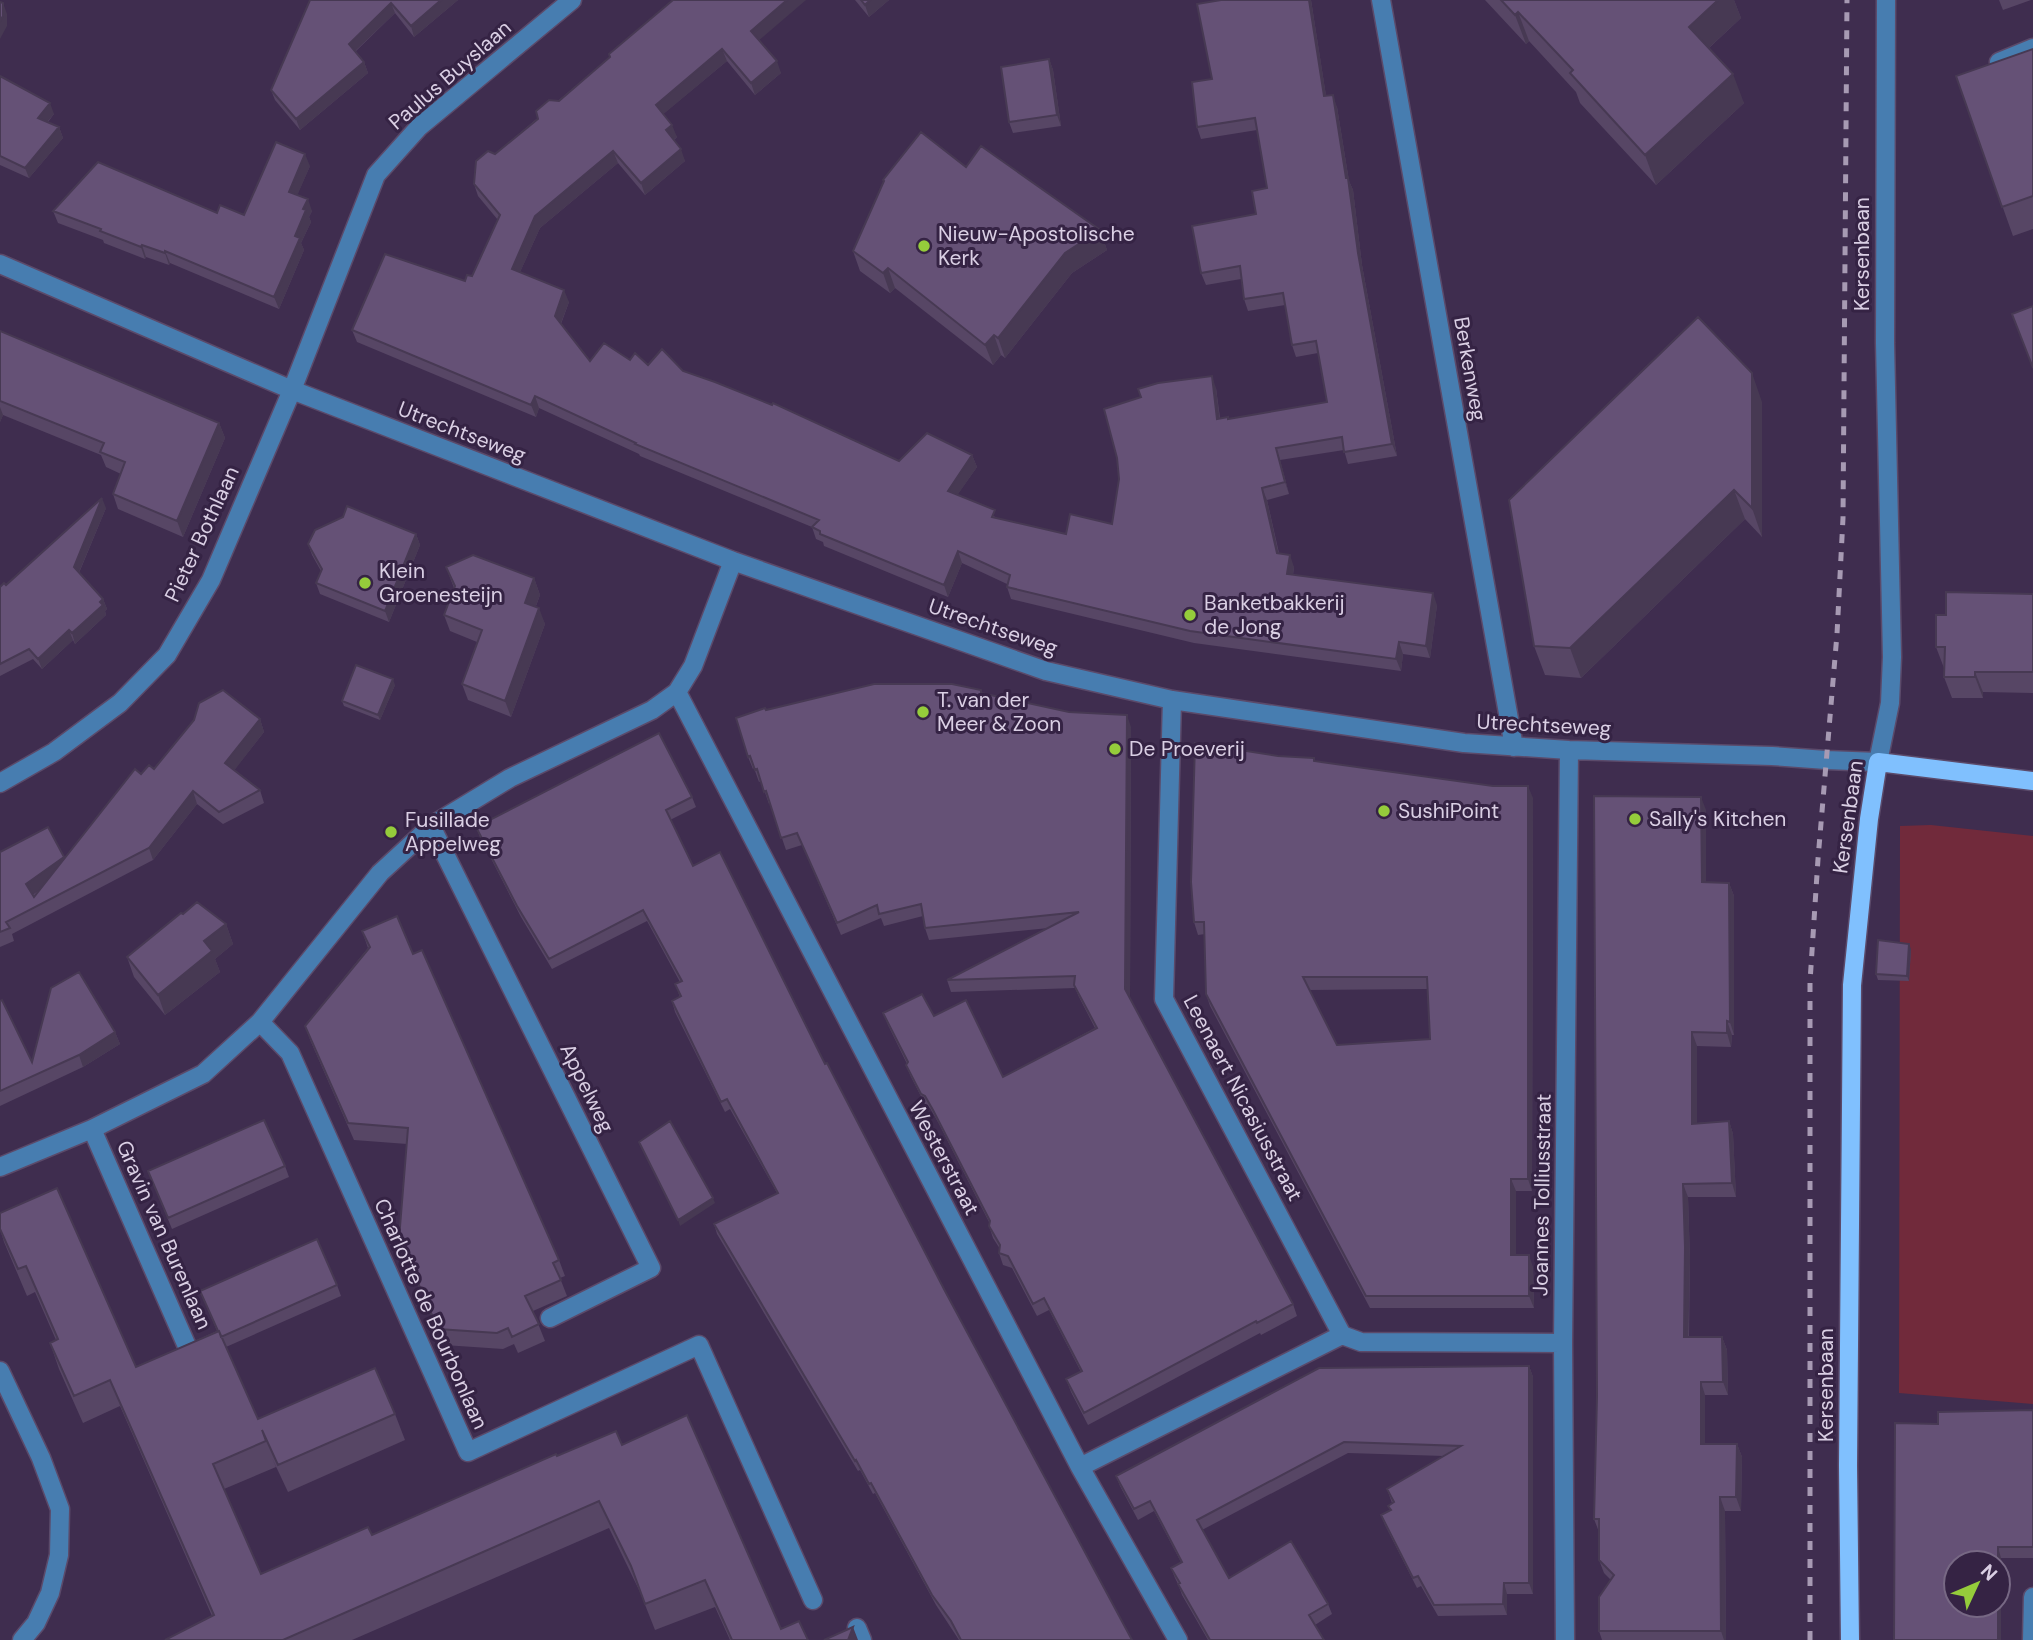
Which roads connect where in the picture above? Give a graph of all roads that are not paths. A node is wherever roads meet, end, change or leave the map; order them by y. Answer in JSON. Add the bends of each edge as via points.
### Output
{"nodes":[{"id":1,"x":572,"y":0,"type":"edge"},
{"id":2,"x":1381,"y":0,"type":"edge"},
{"id":3,"x":1886,"y":0,"type":"edge"},
{"id":4,"x":2033,"y":48,"type":"edge"},
{"id":5,"x":1999,"y":62,"type":"edge"},
{"id":6,"x":0,"y":264,"type":"edge"},
{"id":7,"x":292,"y":390,"type":"junction"},
{"id":8,"x":733,"y":562,"type":"junction"},
{"id":9,"x":677,"y":692,"type":"junction"},
{"id":10,"x":1172,"y":699,"type":"junction"},
{"id":11,"x":1514,"y":747,"type":"junction"},
{"id":12,"x":1569,"y":750,"type":"junction"},
{"id":13,"x":1878,"y":762,"type":"junction"},
{"id":14,"x":2033,"y":781,"type":"edge"},
{"id":15,"x":0,"y":783,"type":"edge"},
{"id":16,"x":431,"y":826,"type":"junction"},
{"id":17,"x":260,"y":1022,"type":"junction"},
{"id":18,"x":92,"y":1129,"type":"junction"},
{"id":19,"x":0,"y":1167,"type":"edge"},
{"id":20,"x":550,"y":1318,"type":"dead end"},
{"id":21,"x":1342,"y":1335,"type":"junction"},
{"id":22,"x":1563,"y":1343,"type":"junction"},
{"id":23,"x":193,"y":1360,"type":"edge"},
{"id":24,"x":0,"y":1371,"type":"edge"},
{"id":25,"x":1080,"y":1467,"type":"junction"},
{"id":26,"x":2033,"y":1597,"type":"edge"},
{"id":27,"x":813,"y":1600,"type":"dead end"},
{"id":28,"x":22,"y":1640,"type":"edge"},
{"id":29,"x":1178,"y":1640,"type":"edge"},
{"id":30,"x":1566,"y":1640,"type":"edge"},
{"id":31,"x":1850,"y":1640,"type":"edge"},
{"id":32,"x":2032,"y":1640,"type":"edge"}],
"edges":[{"from":1,"to":7,"type":"street","name":"Paulus Buyslaan","via":[[419,127],[376,175]]},
{"from":2,"to":11,"type":"street","name":"Berkenweg"},
{"from":3,"to":13,"type":"street","name":"Kersenbaan","via":[[1885,343],[1892,657],[1890,703]]},
{"from":4,"to":5,"type":"street"},
{"from":6,"to":7,"type":"street","name":"Utrechtseweg"},
{"from":7,"to":8,"type":"street","name":"Utrechtseweg"},
{"from":7,"to":15,"type":"street","name":"Pieter Bothlaan","via":[[211,580],[167,654],[120,703],[54,752]]},
{"from":8,"to":9,"type":"street","via":[[693,666]]},
{"from":8,"to":10,"type":"street","name":"Utrechtseweg","via":[[1046,670]]},
{"from":9,"to":16,"type":"street","via":[[652,710],[510,778]]},
{"from":9,"to":25,"type":"street","name":"Westerstraat"},
{"from":10,"to":11,"type":"street","name":"Utrechtseweg"},
{"from":10,"to":21,"type":"street","name":"Leenaert Nicasiusstraat","via":[[1164,999]]},
{"from":11,"to":12,"type":"street","name":"Utrechtseweg"},
{"from":12,"to":13,"type":"street","name":"Utrechtseweg"},
{"from":12,"to":22,"type":"street","name":"Joannes Tolliusstraat"},
{"from":13,"to":14,"type":"main road","name":"Utrechtseweg"},
{"from":13,"to":31,"type":"main road","name":"Kersenbaan","via":[[1852,985]]},
{"from":16,"to":17,"type":"street","via":[[380,873]]},
{"from":16,"to":20,"type":"street","name":"Appelweg","via":[[652,1268]]},
{"from":17,"to":18,"type":"street","via":[[203,1074]]},
{"from":17,"to":27,"type":"street","name":"Charlotte de Bourbonlaan","via":[[290,1053],[468,1452],[699,1345]]},
{"from":18,"to":19,"type":"street"},
{"from":18,"to":23,"type":"street","name":"Gravin van Burenlaan"},
{"from":21,"to":22,"type":"street","via":[[1361,1342]]},
{"from":21,"to":25,"type":"street"},
{"from":22,"to":30,"type":"street","name":"Joannes Tolliusstraat"},
{"from":24,"to":28,"type":"street","via":[[60,1509],[59,1555],[50,1593]]},
{"from":25,"to":29,"type":"street","name":"Westerstraat"},
{"from":26,"to":32,"type":"street"}]}
